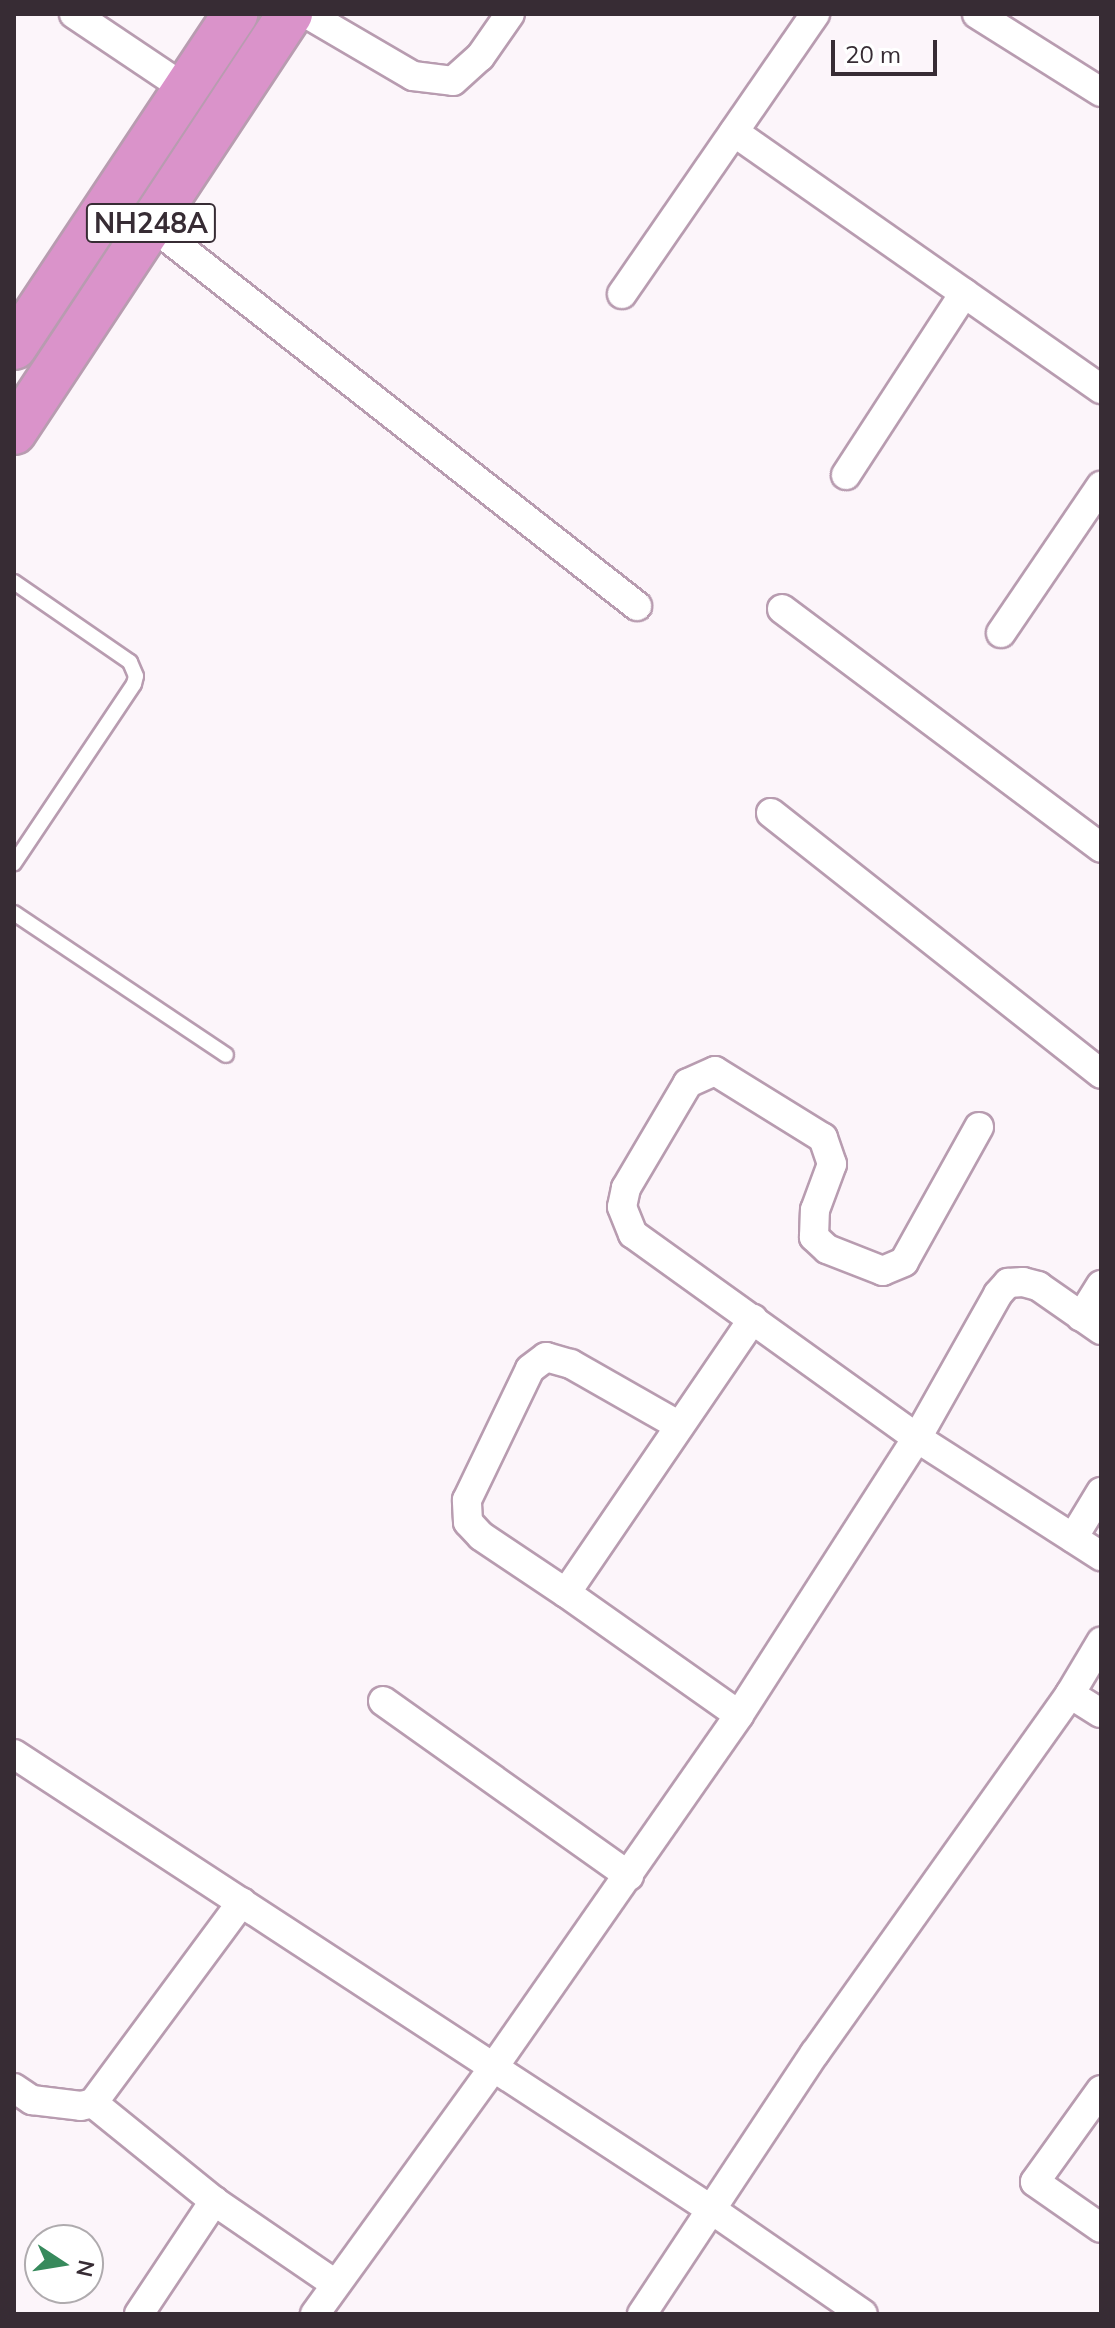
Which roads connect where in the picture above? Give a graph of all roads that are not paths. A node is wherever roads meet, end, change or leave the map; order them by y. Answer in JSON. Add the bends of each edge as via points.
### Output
{"nodes":[{"id":1,"x":74,"y":14,"type":"edge"},
{"id":2,"x":235,"y":14,"type":"edge"},
{"id":3,"x":290,"y":14,"type":"edge"},
{"id":4,"x":307,"y":14,"type":"edge"},
{"id":5,"x":510,"y":14,"type":"edge"},
{"id":6,"x":815,"y":14,"type":"edge"},
{"id":7,"x":977,"y":14,"type":"edge"},
{"id":8,"x":184,"y":88,"type":"junction"},
{"id":9,"x":1101,"y":92,"type":"edge"},
{"id":10,"x":734,"y":132,"type":"junction"},
{"id":11,"x":150,"y":224,"type":"junction"},
{"id":12,"x":964,"y":293,"type":"junction"},
{"id":13,"x":622,"y":294,"type":"dead end"},
{"id":14,"x":14,"y":347,"type":"edge"},
{"id":15,"x":1101,"y":389,"type":"edge"},
{"id":16,"x":14,"y":432,"type":"edge"},
{"id":17,"x":846,"y":475,"type":"dead end"},
{"id":18,"x":1101,"y":486,"type":"edge"},
{"id":19,"x":14,"y":582,"type":"edge"},
{"id":20,"x":637,"y":606,"type":"dead end"},
{"id":21,"x":782,"y":609,"type":"dead end"},
{"id":22,"x":1001,"y":633,"type":"dead end"},
{"id":23,"x":771,"y":813,"type":"dead end"},
{"id":24,"x":1099,"y":841,"type":"edge"},
{"id":25,"x":14,"y":863,"type":"edge"},
{"id":26,"x":14,"y":913,"type":"edge"},
{"id":27,"x":226,"y":1055,"type":"dead end"},
{"id":28,"x":1101,"y":1074,"type":"edge"},
{"id":29,"x":979,"y":1127,"type":"dead end"},
{"id":30,"x":1101,"y":1285,"type":"edge"},
{"id":31,"x":753,"y":1319,"type":"junction"},
{"id":32,"x":1091,"y":1324,"type":"edge"},
{"id":33,"x":678,"y":1425,"type":"junction"},
{"id":34,"x":917,"y":1438,"type":"junction"},
{"id":35,"x":1101,"y":1492,"type":"edge"},
{"id":36,"x":1073,"y":1538,"type":"junction"},
{"id":37,"x":1101,"y":1556,"type":"edge"},
{"id":38,"x":566,"y":1593,"type":"junction"},
{"id":39,"x":1101,"y":1642,"type":"edge"},
{"id":40,"x":1070,"y":1694,"type":"junction"},
{"id":41,"x":383,"y":1701,"type":"dead end"},
{"id":42,"x":1101,"y":1713,"type":"edge"},
{"id":43,"x":739,"y":1715,"type":"junction"},
{"id":44,"x":14,"y":1754,"type":"edge"},
{"id":45,"x":629,"y":1876,"type":"junction"},
{"id":46,"x":242,"y":1902,"type":"junction"},
{"id":47,"x":493,"y":2068,"type":"junction"},
{"id":48,"x":14,"y":2088,"type":"edge"},
{"id":49,"x":1101,"y":2090,"type":"edge"},
{"id":50,"x":93,"y":2103,"type":"junction"},
{"id":51,"x":214,"y":2201,"type":"junction"},
{"id":52,"x":712,"y":2210,"type":"junction"},
{"id":53,"x":1101,"y":2228,"type":"edge"},
{"id":54,"x":335,"y":2284,"type":"junction"},
{"id":55,"x":139,"y":2314,"type":"edge"},
{"id":56,"x":315,"y":2314,"type":"edge"},
{"id":57,"x":642,"y":2314,"type":"edge"},
{"id":58,"x":863,"y":2314,"type":"edge"}],
"edges":[{"from":1,"to":8,"type":"street"},
{"from":2,"to":8,"type":"highway","number":"NH248A"},
{"from":3,"to":11,"type":"highway","number":"NH248A"},
{"from":4,"to":5,"type":"street","via":[[413,76],[453,81],[480,57]]},
{"from":6,"to":10,"type":"street"},
{"from":7,"to":9,"type":"street"},
{"from":8,"to":14,"type":"highway","number":"NH248A"},
{"from":10,"to":12,"type":"street"},
{"from":10,"to":13,"type":"street"},
{"from":11,"to":16,"type":"highway","number":"NH248A"},
{"from":11,"to":20,"type":"street"},
{"from":12,"to":15,"type":"street"},
{"from":12,"to":17,"type":"street"},
{"from":18,"to":22,"type":"street"},
{"from":19,"to":25,"type":"lane","via":[[130,662],[136,676]]},
{"from":21,"to":24,"type":"street"},
{"from":23,"to":28,"type":"street"},
{"from":26,"to":27,"type":"lane"},
{"from":29,"to":31,"type":"street","via":[[904,1262],[883,1271],[827,1249],[814,1237],[815,1210],[832,1164],[823,1138],[727,1075],[715,1071],[688,1083],[626,1188],[622,1207],[633,1234]]},
{"from":30,"to":32,"type":"street"},
{"from":31,"to":33,"type":"street"},
{"from":31,"to":34,"type":"street"},
{"from":32,"to":34,"type":"street","via":[[1038,1286],[1008,1283]]},
{"from":33,"to":38,"type":"street"},
{"from":33,"to":38,"type":"street","via":[[571,1364],[546,1357],[530,1369],[467,1500],[468,1522]]},
{"from":34,"to":36,"type":"street"},
{"from":34,"to":43,"type":"street"},
{"from":35,"to":36,"type":"street"},
{"from":36,"to":37,"type":"street"},
{"from":38,"to":43,"type":"street"},
{"from":39,"to":40,"type":"street"},
{"from":40,"to":42,"type":"street"},
{"from":40,"to":52,"type":"street","via":[[815,2053]]},
{"from":41,"to":45,"type":"street"},
{"from":43,"to":45,"type":"street"},
{"from":44,"to":46,"type":"street"},
{"from":45,"to":47,"type":"street"},
{"from":46,"to":47,"type":"street"},
{"from":46,"to":50,"type":"street"},
{"from":47,"to":52,"type":"street"},
{"from":47,"to":54,"type":"street"},
{"from":48,"to":50,"type":"street","via":[[32,2100]]},
{"from":49,"to":53,"type":"street","via":[[1035,2182]]},
{"from":50,"to":51,"type":"street"},
{"from":51,"to":54,"type":"street"},
{"from":51,"to":55,"type":"street"},
{"from":52,"to":57,"type":"street"},
{"from":52,"to":58,"type":"street"},
{"from":54,"to":56,"type":"street"}]}
